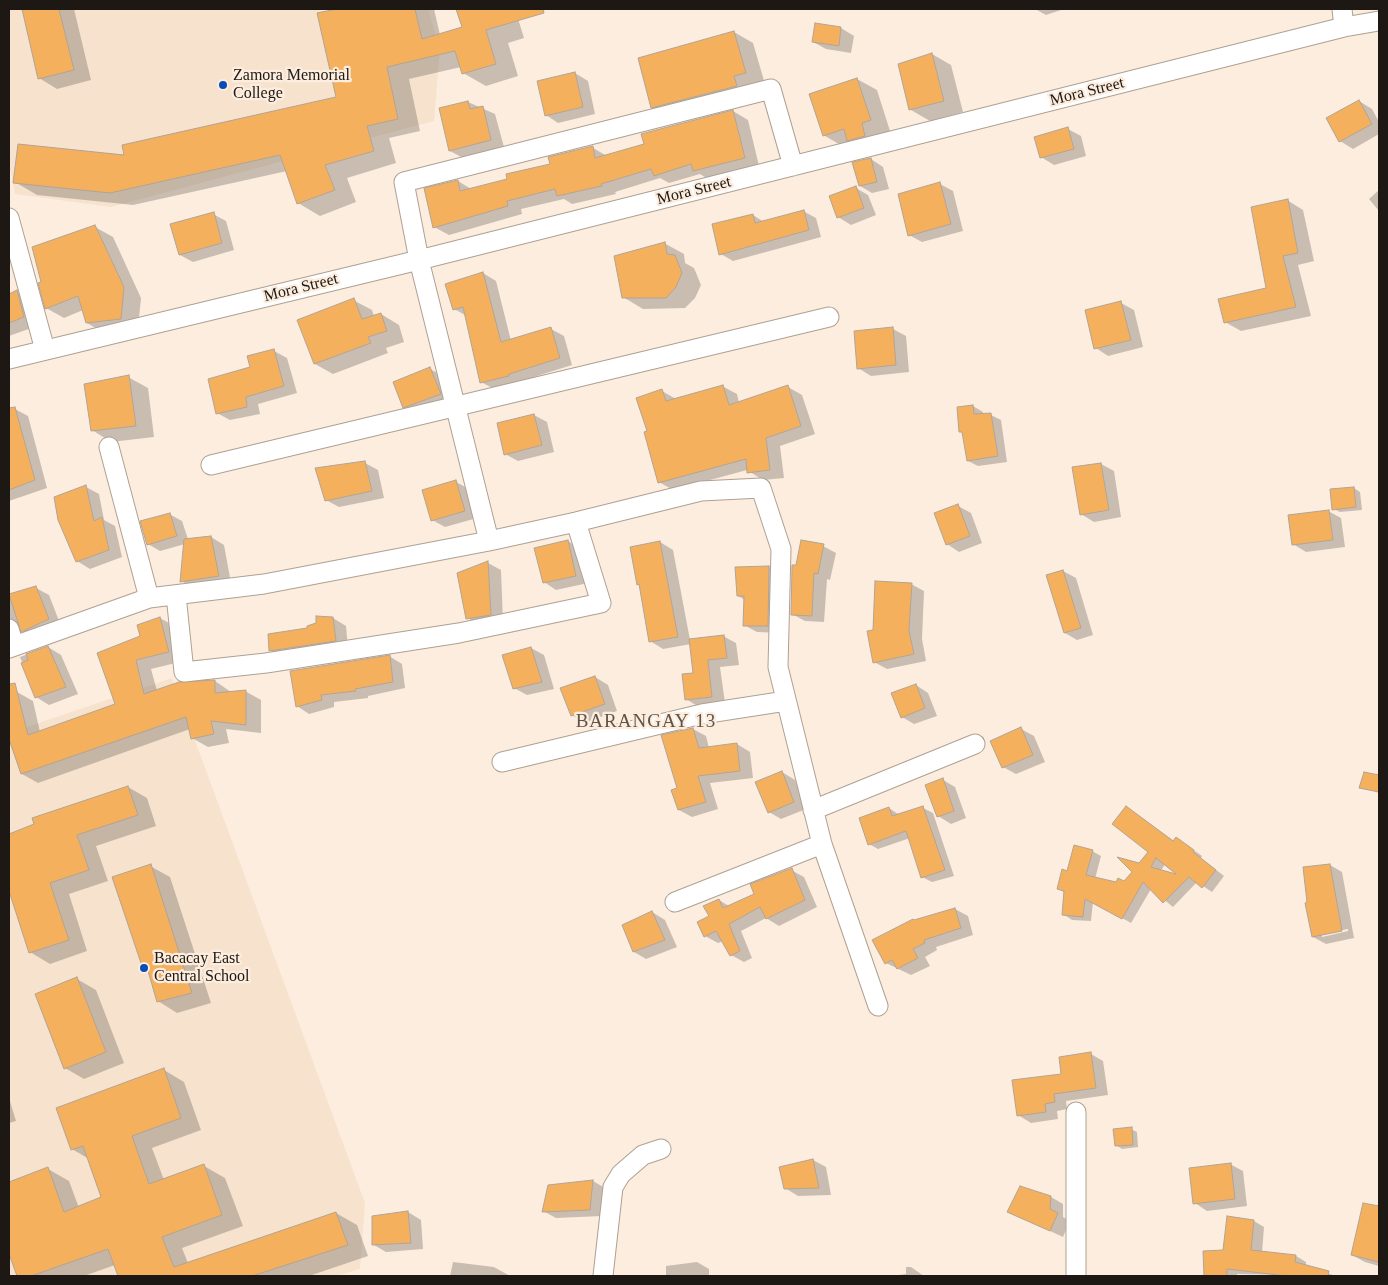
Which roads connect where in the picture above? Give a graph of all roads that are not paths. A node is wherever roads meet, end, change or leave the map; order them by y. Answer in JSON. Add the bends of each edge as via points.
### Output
{"nodes":[{"id":1,"x":1343,"y":18,"type":"edge"},
{"id":2,"x":1379,"y":21,"type":"edge"},
{"id":3,"x":793,"y":166,"type":"junction"},
{"id":4,"x":9,"y":218,"type":"edge"},
{"id":5,"x":419,"y":260,"type":"junction"},
{"id":6,"x":829,"y":318,"type":"dead end"},
{"id":7,"x":45,"y":350,"type":"junction"},
{"id":8,"x":9,"y":359,"type":"edge"},
{"id":9,"x":454,"y":407,"type":"junction"},
{"id":10,"x":109,"y":447,"type":"dead end"},
{"id":11,"x":211,"y":466,"type":"dead end"},
{"id":12,"x":576,"y":522,"type":"junction"},
{"id":13,"x":489,"y":542,"type":"junction"},
{"id":14,"x":176,"y":595,"type":"junction"},
{"id":15,"x":149,"y":598,"type":"junction"},
{"id":16,"x":11,"y":641,"type":"edge"},
{"id":17,"x":786,"y":701,"type":"junction"},
{"id":18,"x":976,"y":744,"type":"dead end"},
{"id":19,"x":502,"y":762,"type":"dead end"},
{"id":20,"x":814,"y":810,"type":"junction"},
{"id":21,"x":822,"y":844,"type":"junction"},
{"id":22,"x":675,"y":902,"type":"dead end"},
{"id":23,"x":878,"y":1006,"type":"dead end"},
{"id":24,"x":1076,"y":1112,"type":"dead end"},
{"id":25,"x":660,"y":1149,"type":"dead end"},
{"id":26,"x":603,"y":1276,"type":"edge"},
{"id":27,"x":1076,"y":1276,"type":"edge"}],
"edges":[{"from":1,"to":2,"type":"street","name":"Mora Street"},
{"from":1,"to":3,"type":"street","name":"Mora Street"},
{"from":3,"to":5,"type":"street","name":"Mora Street"},
{"from":3,"to":5,"type":"street","via":[[771,89],[404,182]]},
{"from":4,"to":7,"type":"street"},
{"from":5,"to":7,"type":"street","name":"Mora Street"},
{"from":5,"to":9,"type":"street"},
{"from":6,"to":9,"type":"street"},
{"from":7,"to":8,"type":"street","name":"Mora Street"},
{"from":9,"to":11,"type":"street"},
{"from":9,"to":13,"type":"street"},
{"from":10,"to":15,"type":"street"},
{"from":12,"to":13,"type":"street"},
{"from":12,"to":14,"type":"street","via":[[601,603],[459,632],[266,663],[184,672]]},
{"from":12,"to":17,"type":"street","via":[[701,490],[761,488],[781,549],[778,667]]},
{"from":13,"to":14,"type":"street","via":[[264,584]]},
{"from":14,"to":15,"type":"street"},
{"from":15,"to":16,"type":"street"},
{"from":17,"to":19,"type":"street","via":[[702,714]]},
{"from":17,"to":20,"type":"street"},
{"from":18,"to":20,"type":"street"},
{"from":20,"to":21,"type":"street"},
{"from":21,"to":22,"type":"street"},
{"from":21,"to":23,"type":"street"},
{"from":24,"to":27,"type":"street"},
{"from":25,"to":26,"type":"street","via":[[643,1155],[621,1174],[613,1187]]}]}
